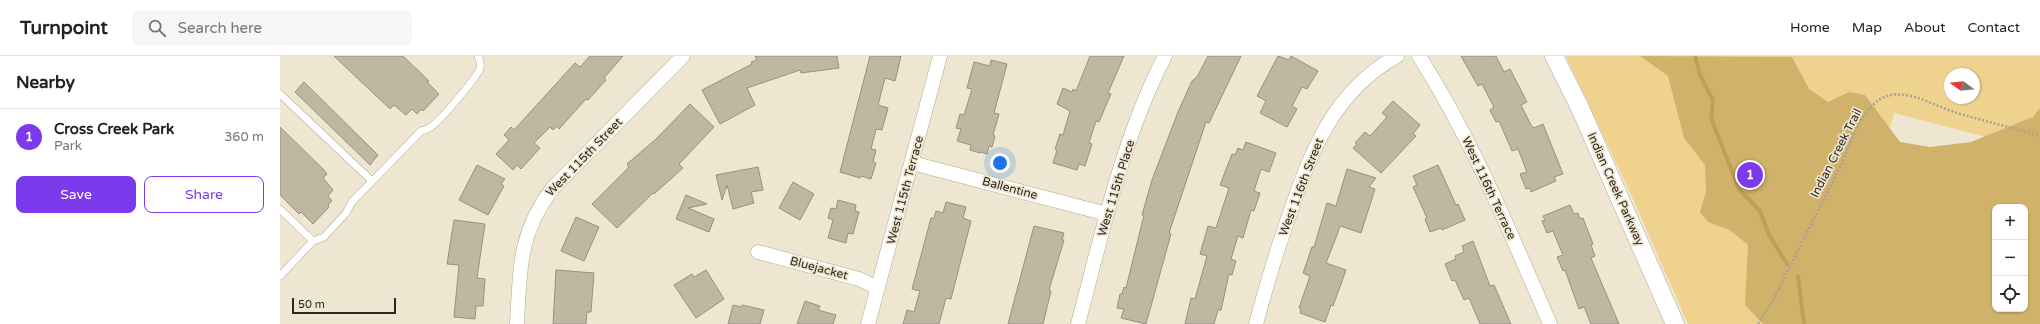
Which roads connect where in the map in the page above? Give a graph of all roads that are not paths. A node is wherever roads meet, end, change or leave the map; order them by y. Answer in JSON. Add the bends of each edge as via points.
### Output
{"nodes":[{"id":1,"x":478,"y":56,"type":"edge"},
{"id":2,"x":683,"y":56,"type":"edge"},
{"id":3,"x":940,"y":56,"type":"edge"},
{"id":4,"x":1165,"y":56,"type":"edge"},
{"id":5,"x":1397,"y":56,"type":"edge"},
{"id":6,"x":1419,"y":56,"type":"edge"},
{"id":7,"x":1554,"y":56,"type":"edge"},
{"id":8,"x":280,"y":94,"type":"edge"},
{"id":9,"x":912,"y":162,"type":"junction"},
{"id":10,"x":372,"y":181,"type":"junction"},
{"id":11,"x":280,"y":209,"type":"edge"},
{"id":12,"x":1107,"y":214,"type":"junction"},
{"id":13,"x":313,"y":241,"type":"junction"},
{"id":14,"x":758,"y":252,"type":"dead end"},
{"id":15,"x":280,"y":276,"type":"edge"},
{"id":16,"x":878,"y":288,"type":"junction"},
{"id":17,"x":517,"y":324,"type":"edge"},
{"id":18,"x":868,"y":324,"type":"edge"},
{"id":19,"x":1078,"y":324,"type":"edge"},
{"id":20,"x":1256,"y":324,"type":"edge"},
{"id":21,"x":1550,"y":324,"type":"edge"},
{"id":22,"x":1675,"y":324,"type":"edge"}],
"edges":[{"from":1,"to":10,"type":"lane","via":[[480,68],[477,75],[454,105],[432,127],[421,131]]},
{"from":2,"to":17,"type":"street","name":"West 115th Street","via":[[540,204],[522,249]]},
{"from":3,"to":9,"type":"street","name":"West 115th Terrace"},
{"from":4,"to":12,"type":"street","name":"West 115th Place","via":[[1136,123]]},
{"from":5,"to":20,"type":"street","name":"West 116th Street","via":[[1362,80],[1325,126],[1300,184],[1270,270]]},
{"from":6,"to":21,"type":"street","name":"West 116th Terrace","via":[[1459,122]]},
{"from":7,"to":22,"type":"street","name":"Indian Creek Parkway","via":[[1580,108]]},
{"from":8,"to":10,"type":"lane"},
{"from":9,"to":12,"type":"street","name":"Ballentine"},
{"from":9,"to":16,"type":"street","name":"West 115th Terrace"},
{"from":10,"to":13,"type":"lane","via":[[324,237]]},
{"from":11,"to":13,"type":"lane"},
{"from":12,"to":19,"type":"street","name":"West 115th Place"},
{"from":13,"to":15,"type":"lane"},
{"from":14,"to":16,"type":"street","name":"Bluejacket","via":[[859,279]]},
{"from":16,"to":18,"type":"street","name":"West 115th Terrace"}]}
